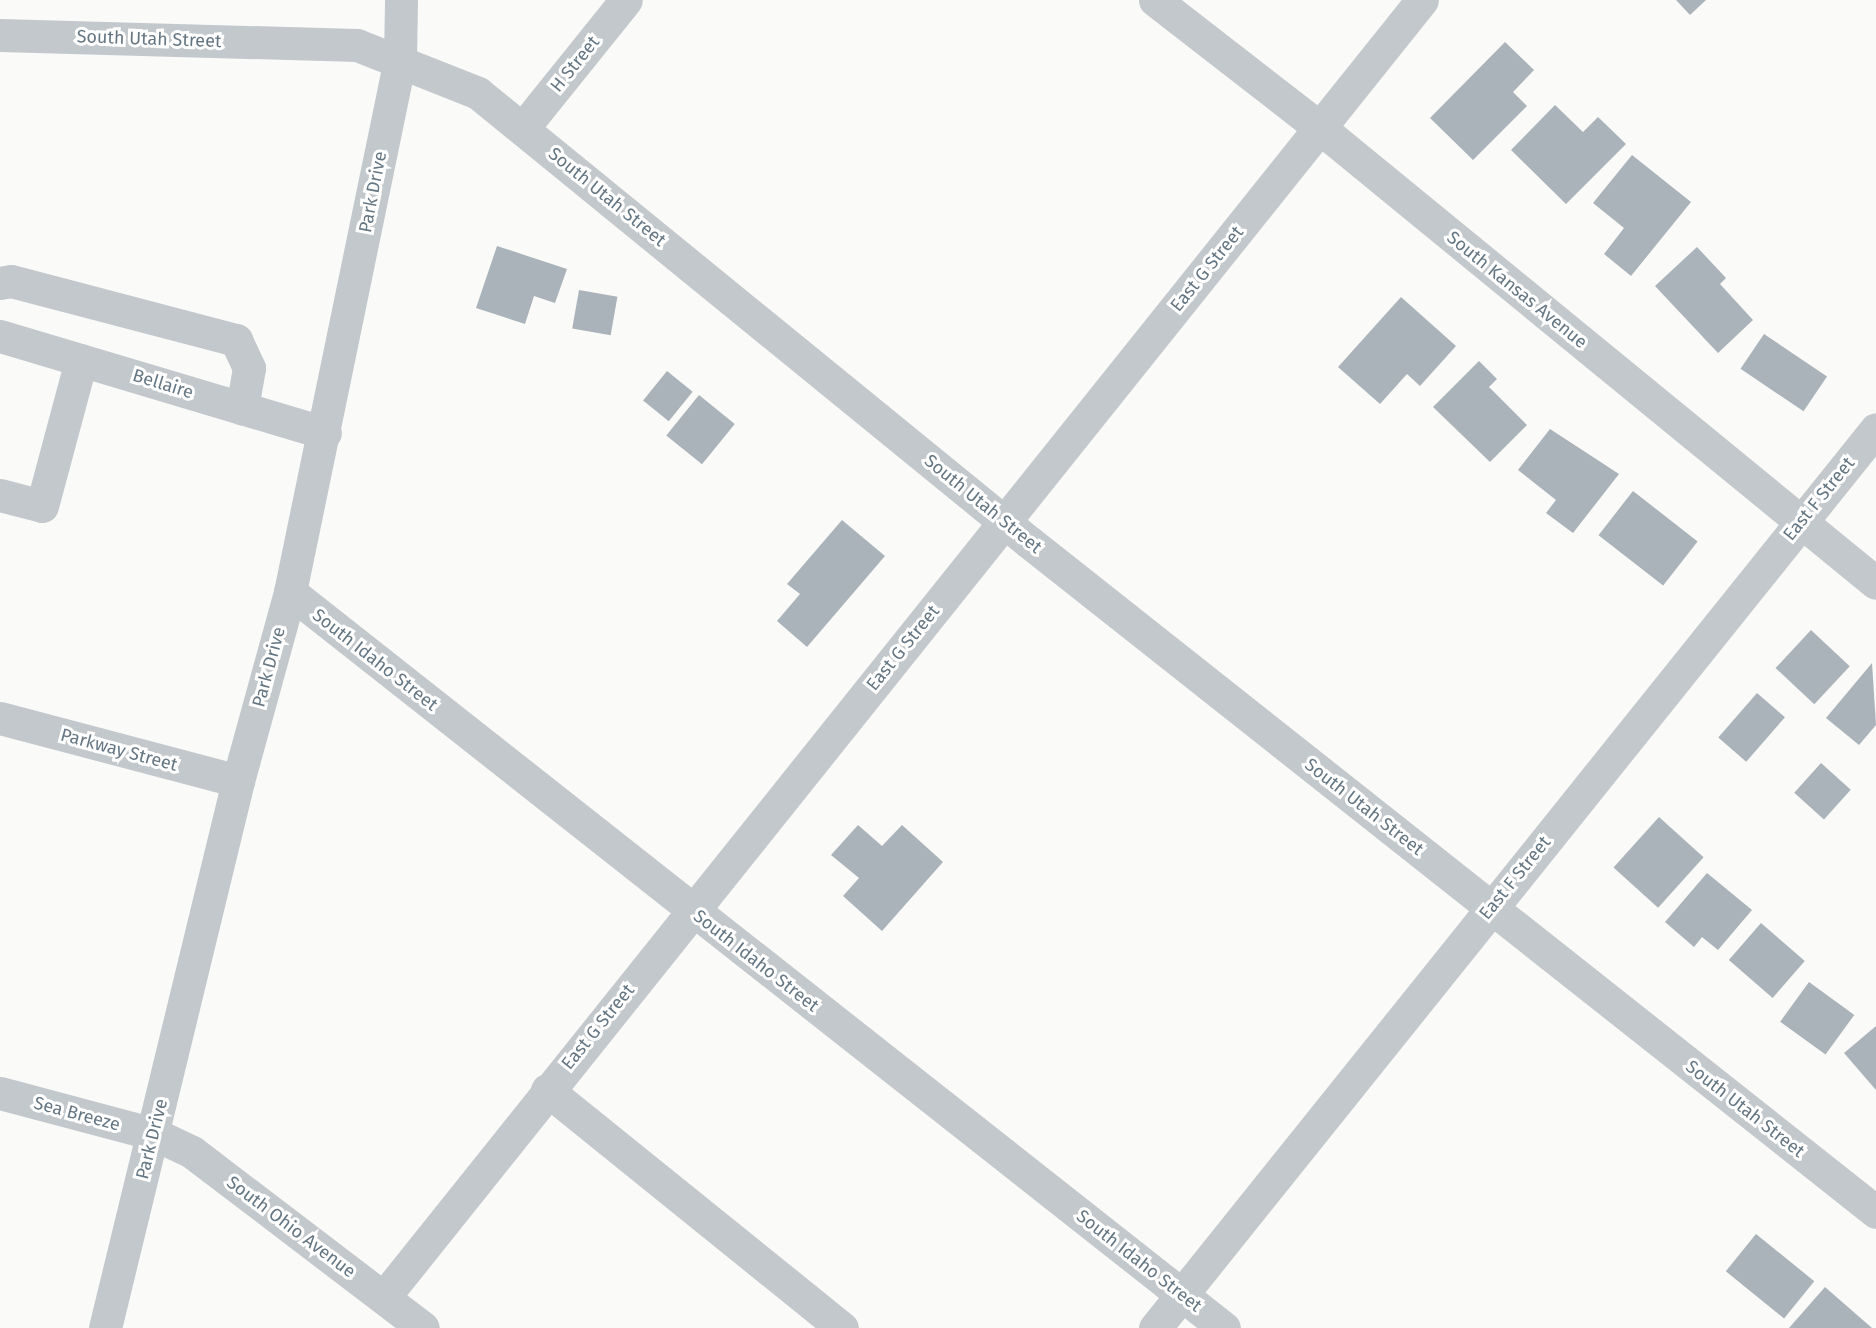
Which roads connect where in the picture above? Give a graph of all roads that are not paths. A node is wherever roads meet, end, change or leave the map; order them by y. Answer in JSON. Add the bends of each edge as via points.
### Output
{"nodes":[{"id":1,"x":401,"y":0,"type":"edge"},
{"id":2,"x":626,"y":0,"type":"edge"},
{"id":3,"x":1155,"y":0,"type":"edge"},
{"id":4,"x":1422,"y":0,"type":"edge"},
{"id":5,"x":0,"y":35,"type":"edge"},
{"id":6,"x":400,"y":59,"type":"junction"},
{"id":7,"x":524,"y":128,"type":"junction"},
{"id":8,"x":1320,"y":128,"type":"junction"},
{"id":9,"x":0,"y":283,"type":"edge"},
{"id":10,"x":0,"y":336,"type":"edge"},
{"id":11,"x":81,"y":360,"type":"junction"},
{"id":12,"x":242,"y":408,"type":"junction"},
{"id":13,"x":1876,"y":429,"type":"edge"},
{"id":14,"x":325,"y":433,"type":"junction"},
{"id":15,"x":0,"y":495,"type":"edge"},
{"id":16,"x":1004,"y":522,"type":"junction"},
{"id":17,"x":1800,"y":523,"type":"junction"},
{"id":18,"x":1876,"y":583,"type":"edge"},
{"id":19,"x":290,"y":592,"type":"junction"},
{"id":20,"x":0,"y":718,"type":"edge"},
{"id":21,"x":238,"y":781,"type":"junction"},
{"id":22,"x":1491,"y":908,"type":"junction"},
{"id":23,"x":693,"y":911,"type":"junction"},
{"id":24,"x":547,"y":1090,"type":"junction"},
{"id":25,"x":0,"y":1093,"type":"edge"},
{"id":26,"x":154,"y":1134,"type":"junction"},
{"id":27,"x":1876,"y":1212,"type":"edge"},
{"id":28,"x":1182,"y":1294,"type":"junction"},
{"id":29,"x":384,"y":1297,"type":"junction"},
{"id":30,"x":105,"y":1328,"type":"edge"},
{"id":31,"x":423,"y":1328,"type":"edge"},
{"id":32,"x":842,"y":1328,"type":"edge"},
{"id":33,"x":1155,"y":1328,"type":"edge"},
{"id":34,"x":1224,"y":1328,"type":"edge"}],
"edges":[{"from":1,"to":6,"type":"street","name":"Park Drive"},
{"from":2,"to":7,"type":"street","name":"H Street"},
{"from":3,"to":8,"type":"street","name":"South Kansas Avenue"},
{"from":4,"to":8,"type":"street","name":"East G Street"},
{"from":5,"to":6,"type":"street","name":"South Utah Street","via":[[357,45]]},
{"from":6,"to":7,"type":"street","name":"South Utah Street","via":[[478,93]]},
{"from":6,"to":14,"type":"street","name":"Park Drive"},
{"from":7,"to":16,"type":"street","name":"South Utah Street"},
{"from":8,"to":16,"type":"street","name":"East G Street"},
{"from":8,"to":17,"type":"street","name":"South Kansas Avenue"},
{"from":9,"to":12,"type":"street","via":[[11,281],[236,340],[249,368]]},
{"from":10,"to":11,"type":"street","name":"Bellaire"},
{"from":11,"to":12,"type":"street","name":"Bellaire"},
{"from":11,"to":15,"type":"street","via":[[42,506]]},
{"from":12,"to":14,"type":"street","name":"Bellaire"},
{"from":13,"to":17,"type":"street","name":"East F Street"},
{"from":14,"to":19,"type":"street","name":"Park Drive"},
{"from":16,"to":22,"type":"street","name":"South Utah Street"},
{"from":16,"to":23,"type":"street","name":"East G Street"},
{"from":17,"to":18,"type":"street","name":"South Kansas Avenue"},
{"from":17,"to":22,"type":"street","name":"East F Street"},
{"from":19,"to":21,"type":"street","name":"Park Drive"},
{"from":19,"to":23,"type":"street","name":"South Idaho Street"},
{"from":20,"to":21,"type":"street","name":"Parkway Street"},
{"from":21,"to":26,"type":"street","name":"Park Drive"},
{"from":22,"to":27,"type":"street","name":"South Utah Street"},
{"from":22,"to":28,"type":"street","name":"East F Street"},
{"from":23,"to":24,"type":"street","name":"East G Street"},
{"from":23,"to":28,"type":"street","name":"South Idaho Street"},
{"from":24,"to":29,"type":"street","name":"East G Street"},
{"from":24,"to":32,"type":"street"},
{"from":25,"to":26,"type":"street","name":"Sea Breeze"},
{"from":26,"to":29,"type":"street","name":"South Ohio Avenue","via":[[192,1152]]},
{"from":26,"to":30,"type":"street","name":"Park Drive"},
{"from":28,"to":33,"type":"street","name":"East F Street"},
{"from":28,"to":34,"type":"street","name":"South Idaho Street"},
{"from":29,"to":31,"type":"street","name":"South Ohio Avenue"}]}
